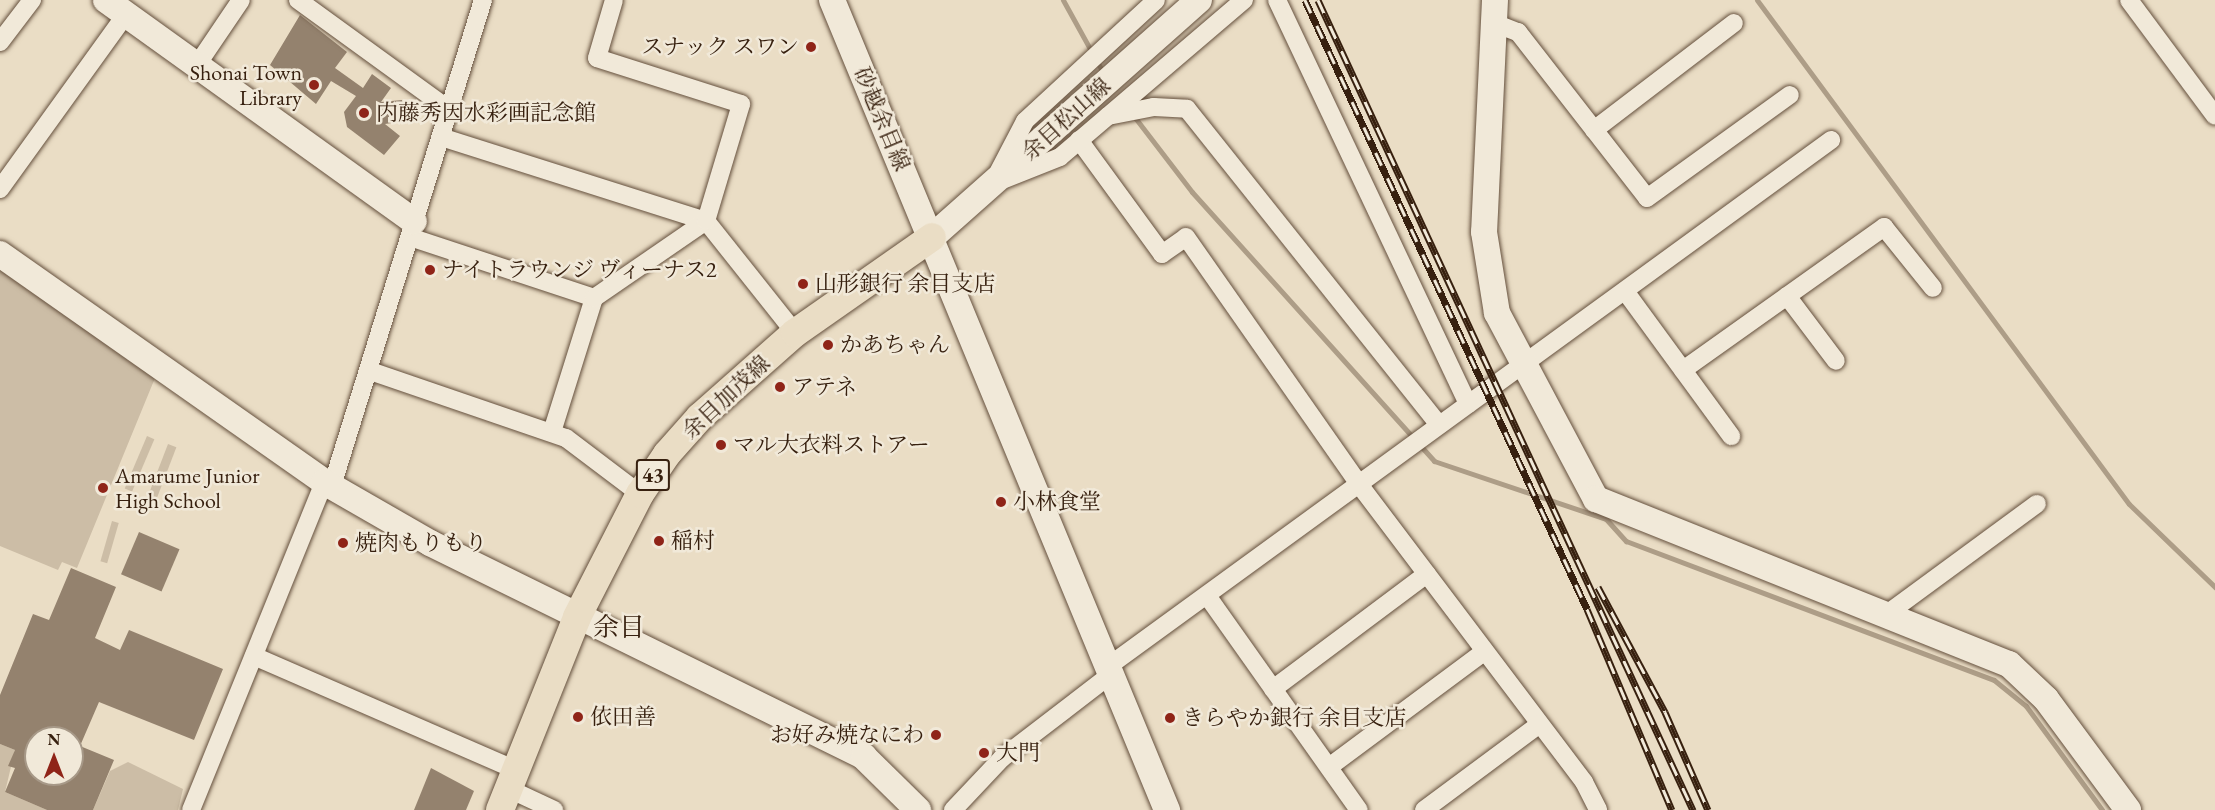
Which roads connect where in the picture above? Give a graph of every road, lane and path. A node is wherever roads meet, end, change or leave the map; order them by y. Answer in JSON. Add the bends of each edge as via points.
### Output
{"nodes":[{"id":1,"x":32,"y":0,"type":"edge"},
{"id":2,"x":241,"y":0,"type":"edge"},
{"id":3,"x":298,"y":0,"type":"edge"},
{"id":4,"x":483,"y":0,"type":"edge"},
{"id":5,"x":614,"y":0,"type":"edge"},
{"id":6,"x":832,"y":0,"type":"edge"},
{"id":7,"x":1156,"y":0,"type":"edge"},
{"id":8,"x":1199,"y":0,"type":"edge"},
{"id":9,"x":1244,"y":0,"type":"edge"},
{"id":10,"x":1277,"y":0,"type":"edge"},
{"id":11,"x":2129,"y":0,"type":"edge"},
{"id":12,"x":116,"y":7,"type":"edge"},
{"id":13,"x":1495,"y":11,"type":"edge"},
{"id":14,"x":1734,"y":23,"type":"dead end"},
{"id":15,"x":0,"y":42,"type":"edge"},
{"id":16,"x":197,"y":65,"type":"junction"},
{"id":17,"x":1790,"y":95,"type":"dead end"},
{"id":18,"x":452,"y":111,"type":"junction"},
{"id":19,"x":1108,"y":116,"type":"junction"},
{"id":20,"x":2215,"y":116,"type":"edge"},
{"id":21,"x":1594,"y":130,"type":"junction"},
{"id":22,"x":444,"y":138,"type":"junction"},
{"id":23,"x":1079,"y":140,"type":"junction"},
{"id":24,"x":1831,"y":140,"type":"dead end"},
{"id":25,"x":993,"y":184,"type":"junction"},
{"id":26,"x":0,"y":189,"type":"edge"},
{"id":27,"x":706,"y":220,"type":"junction"},
{"id":28,"x":412,"y":229,"type":"junction"},
{"id":29,"x":932,"y":237,"type":"junction"},
{"id":30,"x":0,"y":254,"type":"edge"},
{"id":31,"x":1933,"y":288,"type":"dead end"},
{"id":32,"x":1625,"y":291,"type":"junction"},
{"id":33,"x":1787,"y":296,"type":"junction"},
{"id":34,"x":594,"y":298,"type":"junction"},
{"id":35,"x":795,"y":333,"type":"junction"},
{"id":36,"x":1836,"y":360,"type":"dead end"},
{"id":37,"x":1522,"y":367,"type":"junction"},
{"id":38,"x":1683,"y":370,"type":"junction"},
{"id":39,"x":370,"y":371,"type":"junction"},
{"id":40,"x":1468,"y":404,"type":"junction"},
{"id":41,"x":1439,"y":425,"type":"junction"},
{"id":42,"x":552,"y":432,"type":"junction"},
{"id":43,"x":1731,"y":436,"type":"dead end"},
{"id":44,"x":328,"y":484,"type":"junction"},
{"id":45,"x":1361,"y":487,"type":"junction"},
{"id":46,"x":640,"y":494,"type":"junction"},
{"id":47,"x":2037,"y":504,"type":"dead end"},
{"id":48,"x":1427,"y":574,"type":"junction"},
{"id":49,"x":1209,"y":597,"type":"junction"},
{"id":50,"x":1887,"y":614,"type":"junction"},
{"id":51,"x":577,"y":617,"type":"junction"},
{"id":52,"x":1485,"y":651,"type":"junction"},
{"id":53,"x":254,"y":656,"type":"junction"},
{"id":54,"x":1108,"y":671,"type":"junction"},
{"id":55,"x":1273,"y":688,"type":"junction"},
{"id":56,"x":1540,"y":724,"type":"junction"},
{"id":57,"x":1329,"y":767,"type":"junction"},
{"id":58,"x":519,"y":795,"type":"edge"},
{"id":59,"x":191,"y":810,"type":"edge"},
{"id":60,"x":554,"y":810,"type":"edge"},
{"id":61,"x":918,"y":810,"type":"edge"},
{"id":62,"x":953,"y":810,"type":"edge"},
{"id":63,"x":1167,"y":810,"type":"edge"},
{"id":64,"x":1359,"y":810,"type":"edge"},
{"id":65,"x":1424,"y":810,"type":"edge"},
{"id":66,"x":1598,"y":810,"type":"edge"},
{"id":67,"x":2128,"y":810,"type":"edge"}],
"edges":[{"from":1,"to":15,"type":"street"},
{"from":2,"to":16,"type":"street"},
{"from":3,"to":18,"type":"street"},
{"from":4,"to":18,"type":"street"},
{"from":5,"to":27,"type":"street","via":[[597,58],[741,104]]},
{"from":6,"to":29,"type":"street","name":"砂越余目線"},
{"from":7,"to":25,"type":"street","via":[[1025,121]]},
{"from":8,"to":25,"type":"street","name":"余目松山線"},
{"from":9,"to":19,"type":"street"},
{"from":10,"to":40,"type":"street"},
{"from":11,"to":20,"type":"street"},
{"from":12,"to":16,"type":"street"},
{"from":12,"to":26,"type":"street"},
{"from":13,"to":21,"type":"street","via":[[1518,32]]},
{"from":13,"to":37,"type":"street","via":[[1484,232],[1497,313]]},
{"from":14,"to":21,"type":"street"},
{"from":16,"to":28,"type":"street"},
{"from":17,"to":21,"type":"street","via":[[1647,198]]},
{"from":18,"to":22,"type":"street"},
{"from":19,"to":23,"type":"street"},
{"from":19,"to":41,"type":"street","via":[[1154,107],[1187,109]]},
{"from":22,"to":27,"type":"street"},
{"from":22,"to":28,"type":"street"},
{"from":23,"to":25,"type":"street","via":[[1060,157]]},
{"from":23,"to":45,"type":"street","via":[[1162,254],[1186,237]]},
{"from":24,"to":32,"type":"street"},
{"from":25,"to":29,"type":"street","name":"余目松山線"},
{"from":27,"to":34,"type":"street"},
{"from":27,"to":35,"type":"street"},
{"from":28,"to":34,"type":"street"},
{"from":28,"to":39,"type":"street"},
{"from":29,"to":35,"type":"main road","name":"余目加茂線","number":"43"},
{"from":29,"to":54,"type":"street","name":"砂越余目線"},
{"from":30,"to":44,"type":"street"},
{"from":31,"to":33,"type":"street","via":[[1884,227]]},
{"from":32,"to":37,"type":"street"},
{"from":32,"to":38,"type":"street"},
{"from":33,"to":36,"type":"street"},
{"from":33,"to":38,"type":"street"},
{"from":34,"to":42,"type":"street"},
{"from":35,"to":46,"type":"main road","name":"余目加茂線","number":"43","via":[[700,417]]},
{"from":37,"to":40,"type":"street"},
{"from":37,"to":50,"type":"street","via":[[1596,499]]},
{"from":38,"to":43,"type":"street"},
{"from":39,"to":42,"type":"street"},
{"from":39,"to":44,"type":"street"},
{"from":40,"to":41,"type":"street"},
{"from":41,"to":45,"type":"street"},
{"from":42,"to":46,"type":"street"},
{"from":44,"to":51,"type":"street"},
{"from":44,"to":53,"type":"street"},
{"from":45,"to":48,"type":"street"},
{"from":45,"to":49,"type":"street"},
{"from":46,"to":51,"type":"main road","name":"余目加茂線","number":"43"},
{"from":47,"to":50,"type":"street"},
{"from":48,"to":52,"type":"street"},
{"from":48,"to":55,"type":"street"},
{"from":49,"to":54,"type":"street"},
{"from":49,"to":55,"type":"street"},
{"from":50,"to":67,"type":"street","via":[[2009,664],[2046,699]]},
{"from":51,"to":58,"type":"main road","name":"余目加茂線","number":"43"},
{"from":51,"to":61,"type":"street","via":[[864,757]]},
{"from":52,"to":56,"type":"street"},
{"from":52,"to":57,"type":"street"},
{"from":53,"to":58,"type":"street"},
{"from":53,"to":59,"type":"street"},
{"from":54,"to":62,"type":"street","via":[[1002,758]]},
{"from":54,"to":63,"type":"street","name":"砂越余目線"},
{"from":55,"to":57,"type":"street"},
{"from":56,"to":65,"type":"street"},
{"from":56,"to":66,"type":"street","via":[[1584,782]]},
{"from":57,"to":64,"type":"street"},
{"from":58,"to":60,"type":"street"}]}
